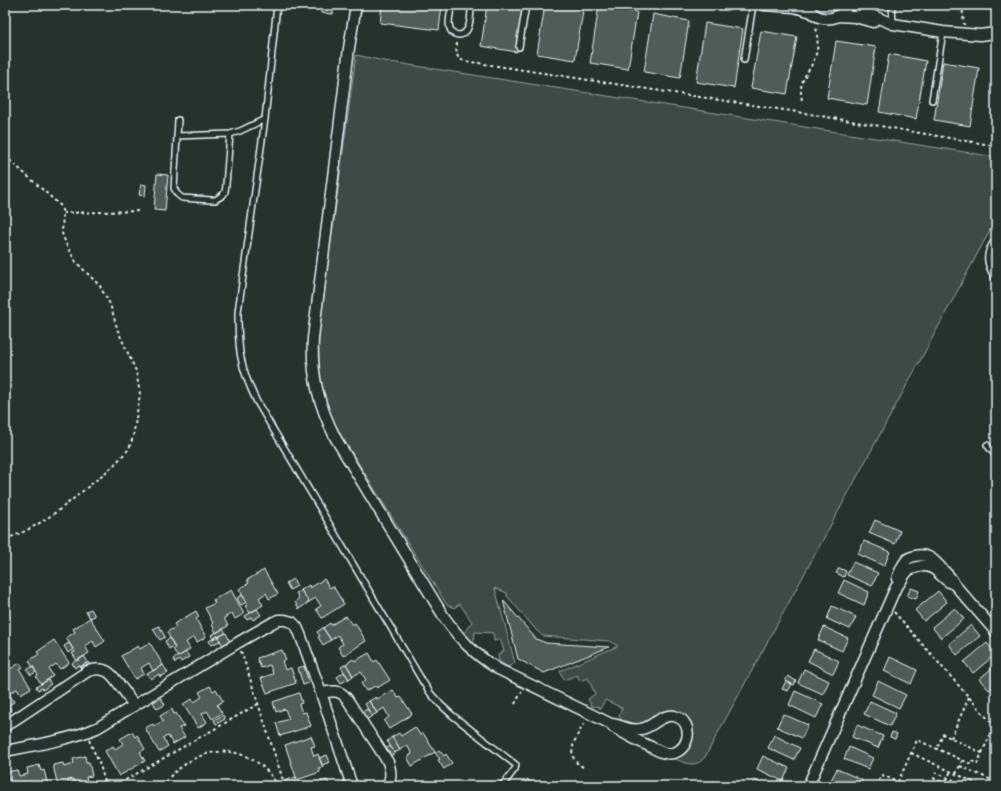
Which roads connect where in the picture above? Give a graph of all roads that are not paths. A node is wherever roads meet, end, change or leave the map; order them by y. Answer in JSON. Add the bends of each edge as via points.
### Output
{"nodes":[{"id":1,"x":277,"y":5,"type":"edge"},
{"id":2,"x":356,"y":5,"type":"edge"},
{"id":3,"x":452,"y":5,"type":"edge"},
{"id":4,"x":471,"y":5,"type":"edge"},
{"id":5,"x":526,"y":5,"type":"edge"},
{"id":6,"x":753,"y":5,"type":"edge"},
{"id":7,"x":764,"y":5,"type":"edge"},
{"id":8,"x":848,"y":5,"type":"edge"},
{"id":9,"x":856,"y":5,"type":"edge"},
{"id":10,"x":892,"y":5,"type":"edge"},
{"id":11,"x":811,"y":11,"type":"edge"},
{"id":12,"x":838,"y":16,"type":"junction"},
{"id":13,"x":893,"y":24,"type":"junction"},
{"id":14,"x":996,"y":26,"type":"edge"},
{"id":15,"x":943,"y":32,"type":"junction"},
{"id":16,"x":996,"y":33,"type":"edge"},
{"id":17,"x":968,"y":34,"type":"junction"},
{"id":18,"x":519,"y":47,"type":"dead end"},
{"id":19,"x":744,"y":60,"type":"dead end"},
{"id":20,"x":932,"y":100,"type":"dead end"},
{"id":21,"x":265,"y":119,"type":"junction"},
{"id":22,"x":178,"y":120,"type":"dead end"},
{"id":23,"x":230,"y":134,"type":"junction"},
{"id":24,"x":177,"y":136,"type":"junction"},
{"id":25,"x":996,"y":239,"type":"edge"},
{"id":26,"x":996,"y":279,"type":"edge"},
{"id":27,"x":5,"y":410,"type":"edge"},
{"id":28,"x":5,"y":417,"type":"edge"},
{"id":29,"x":987,"y":446,"type":"dead end"},
{"id":30,"x":996,"y":456,"type":"edge"},
{"id":31,"x":996,"y":632,"type":"edge"},
{"id":32,"x":321,"y":693,"type":"junction"},
{"id":33,"x":134,"y":706,"type":"junction"},
{"id":34,"x":611,"y":724,"type":"junction"},
{"id":35,"x":5,"y":726,"type":"edge"},
{"id":36,"x":5,"y":751,"type":"edge"},
{"id":37,"x":352,"y":786,"type":"edge"},
{"id":38,"x":387,"y":786,"type":"edge"},
{"id":39,"x":502,"y":786,"type":"edge"},
{"id":40,"x":808,"y":786,"type":"edge"}],
"edges":[{"from":1,"to":21,"type":"lane"},
{"from":2,"to":34,"type":"street","via":[[313,338],[315,382],[329,426],[440,610],[468,647],[498,669]]},
{"from":3,"to":4,"type":"lane","via":[[449,27],[458,35],[468,29]]},
{"from":5,"to":18,"type":"lane"},
{"from":6,"to":19,"type":"lane"},
{"from":7,"to":11,"type":"street"},
{"from":8,"to":12,"type":"street"},
{"from":9,"to":13,"type":"street","via":[[866,13]]},
{"from":10,"to":13,"type":"lane"},
{"from":11,"to":12,"type":"street","via":[[829,19]]},
{"from":12,"to":13,"type":"street"},
{"from":13,"to":15,"type":"street"},
{"from":14,"to":17,"type":"street"},
{"from":15,"to":17,"type":"street"},
{"from":15,"to":20,"type":"lane"},
{"from":16,"to":17,"type":"street"},
{"from":21,"to":23,"type":"lane"},
{"from":21,"to":39,"type":"lane","via":[[238,312],[238,335],[247,381],[257,402],[431,694],[452,715],[516,765]]},
{"from":22,"to":24,"type":"lane"},
{"from":23,"to":24,"type":"lane"},
{"from":23,"to":24,"type":"lane","via":[[225,192],[215,200],[182,198],[175,192]]},
{"from":25,"to":26,"type":"lane","via":[[990,247],[988,257],[989,268]]},
{"from":27,"to":28,"type":"lane"},
{"from":29,"to":30,"type":"lane"},
{"from":31,"to":40,"type":"street","via":[[954,584],[934,569],[923,566],[906,572],[896,587]]},
{"from":32,"to":33,"type":"street","via":[[297,627],[292,622],[278,620]]},
{"from":32,"to":37,"type":"street"},
{"from":32,"to":38,"type":"street","via":[[338,691],[347,699],[388,762],[391,776]]},
{"from":33,"to":35,"type":"street","via":[[109,672],[95,669],[88,671]]},
{"from":33,"to":36,"type":"street","via":[[104,724],[69,738]]},
{"from":34,"to":34,"type":"street","via":[[664,753],[675,753],[684,747],[688,737],[686,725],[674,716],[665,717],[640,730]]}]}
